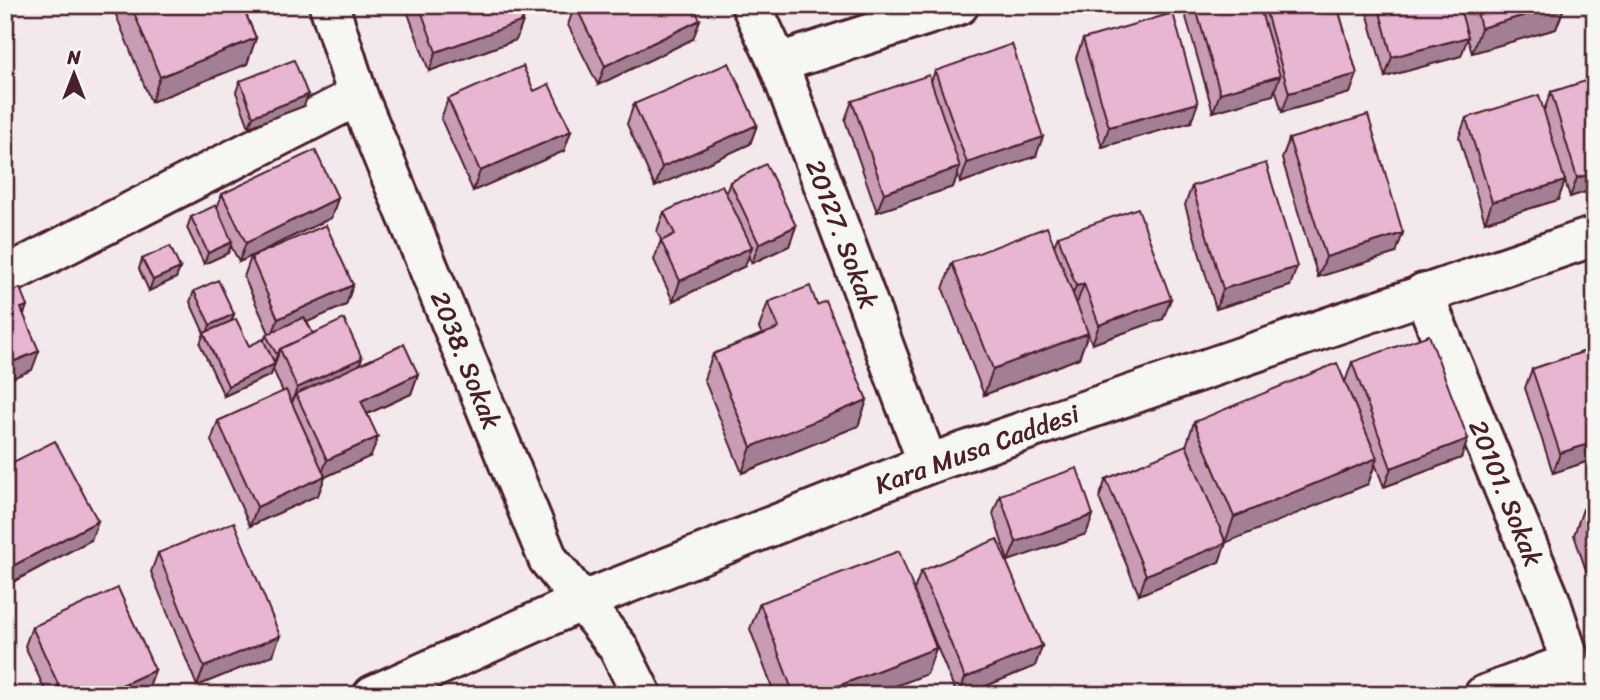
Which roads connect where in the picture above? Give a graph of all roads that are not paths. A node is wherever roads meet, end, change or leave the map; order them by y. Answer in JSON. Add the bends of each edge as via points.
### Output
{"nodes":[{"id":1,"x":329,"y":5,"type":"edge"},
{"id":2,"x":751,"y":5,"type":"edge"},
{"id":3,"x":959,"y":5,"type":"edge"},
{"id":4,"x":778,"y":63,"type":"junction"},
{"id":5,"x":358,"y":96,"type":"junction"},
{"id":6,"x":1595,"y":236,"type":"edge"},
{"id":7,"x":5,"y":276,"type":"edge"},
{"id":8,"x":1423,"y":293,"type":"junction"},
{"id":9,"x":928,"y":464,"type":"junction"},
{"id":10,"x":583,"y":601,"type":"junction"},
{"id":11,"x":1575,"y":679,"type":"edge"},
{"id":12,"x":388,"y":692,"type":"edge"},
{"id":13,"x":642,"y":695,"type":"edge"},
{"id":14,"x":1484,"y":695,"type":"edge"}],
"edges":[{"from":1,"to":5,"type":"street","name":"2038. Sokak"},
{"from":2,"to":4,"type":"street","name":"20127. Sokak"},
{"from":3,"to":4,"type":"street"},
{"from":4,"to":9,"type":"street","name":"20127. Sokak"},
{"from":5,"to":7,"type":"street"},
{"from":5,"to":10,"type":"street","name":"2038. Sokak","via":[[548,559]]},
{"from":6,"to":8,"type":"street","name":"Kara Musa Caddesi"},
{"from":8,"to":9,"type":"street","name":"Kara Musa Caddesi"},
{"from":8,"to":11,"type":"street","name":"20101. Sokak","via":[[1550,600]]},
{"from":9,"to":10,"type":"street","name":"Kara Musa Caddesi"},
{"from":10,"to":12,"type":"street","name":"Kara Musa Caddesi"},
{"from":10,"to":13,"type":"street","name":"2038. Sokak","via":[[618,647]]},
{"from":11,"to":14,"type":"street"}]}
